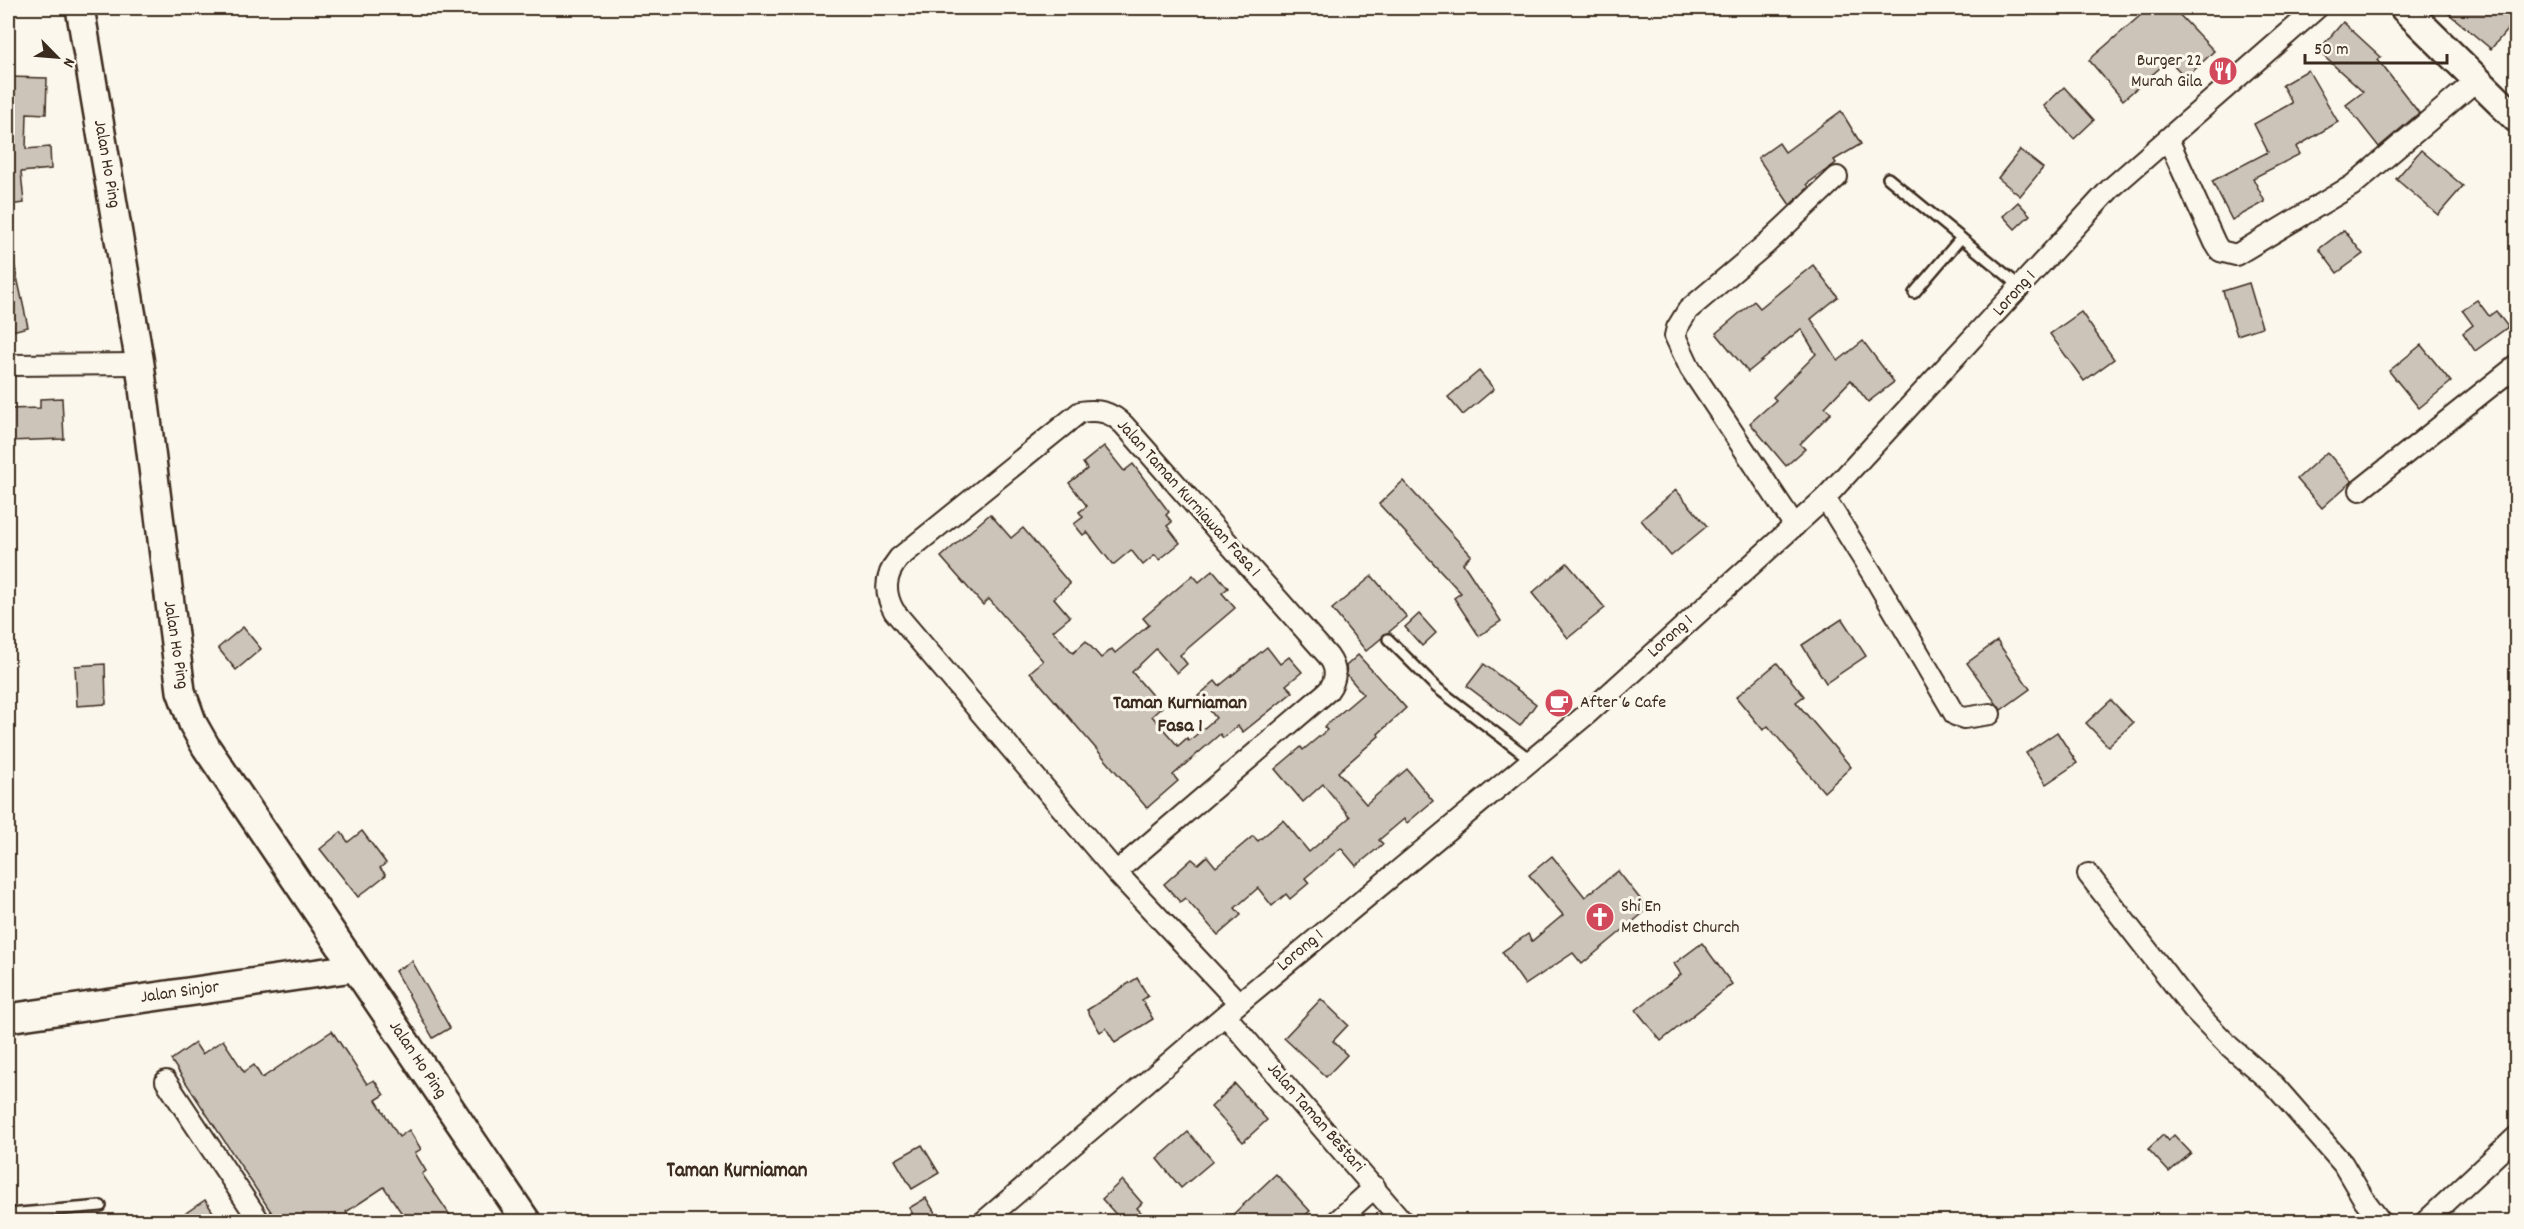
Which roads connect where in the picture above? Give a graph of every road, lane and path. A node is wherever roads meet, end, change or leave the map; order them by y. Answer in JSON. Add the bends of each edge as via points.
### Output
{"nodes":[{"id":1,"x":80,"y":8,"type":"edge"},
{"id":2,"x":2317,"y":8,"type":"edge"},
{"id":3,"x":2404,"y":8,"type":"edge"},
{"id":4,"x":2478,"y":80,"type":"junction"},
{"id":5,"x":2517,"y":118,"type":"edge"},
{"id":6,"x":2168,"y":139,"type":"junction"},
{"id":7,"x":1837,"y":177,"type":"dead end"},
{"id":8,"x":1888,"y":178,"type":"dead end"},
{"id":9,"x":1961,"y":238,"type":"junction"},
{"id":10,"x":2021,"y":287,"type":"junction"},
{"id":11,"x":1914,"y":293,"type":"dead end"},
{"id":12,"x":140,"y":364,"type":"junction"},
{"id":13,"x":8,"y":365,"type":"edge"},
{"id":14,"x":2517,"y":366,"type":"edge"},
{"id":15,"x":2360,"y":490,"type":"dead end"},
{"id":16,"x":1825,"y":498,"type":"junction"},
{"id":17,"x":1795,"y":526,"type":"junction"},
{"id":18,"x":1388,"y":639,"type":"dead end"},
{"id":19,"x":1990,"y":714,"type":"dead end"},
{"id":20,"x":1531,"y":760,"type":"junction"},
{"id":21,"x":1116,"y":872,"type":"junction"},
{"id":22,"x":2088,"y":874,"type":"dead end"},
{"id":23,"x":353,"y":968,"type":"junction"},
{"id":24,"x":1232,"y":1009,"type":"junction"},
{"id":25,"x":8,"y":1018,"type":"edge"},
{"id":26,"x":166,"y":1081,"type":"dead end"},
{"id":27,"x":2517,"y":1137,"type":"edge"},
{"id":28,"x":1375,"y":1187,"type":"junction"},
{"id":29,"x":101,"y":1206,"type":"dead end"},
{"id":30,"x":8,"y":1214,"type":"edge"},
{"id":31,"x":260,"y":1221,"type":"edge"},
{"id":32,"x":527,"y":1221,"type":"edge"},
{"id":33,"x":983,"y":1221,"type":"edge"},
{"id":34,"x":1336,"y":1221,"type":"edge"},
{"id":35,"x":1403,"y":1221,"type":"edge"},
{"id":36,"x":2381,"y":1221,"type":"edge"},
{"id":37,"x":2425,"y":1221,"type":"edge"}],
"edges":[{"from":1,"to":12,"type":"street","name":"Jalan Ho Ping"},
{"from":2,"to":6,"type":"street","name":"Lorong 1"},
{"from":3,"to":4,"type":"street"},
{"from":4,"to":5,"type":"street"},
{"from":4,"to":6,"type":"street","via":[[2353,185],[2236,255],[2220,251],[2215,243]]},
{"from":6,"to":10,"type":"street","name":"Lorong 1","via":[[2110,189]]},
{"from":7,"to":17,"type":"street","via":[[1688,310],[1675,336],[1690,368]]},
{"from":8,"to":9,"type":"lane"},
{"from":9,"to":10,"type":"lane"},
{"from":9,"to":11,"type":"lane"},
{"from":10,"to":16,"type":"street","name":"Lorong 1"},
{"from":12,"to":13,"type":"street"},
{"from":12,"to":23,"type":"street","name":"Jalan Ho Ping","via":[[181,691],[206,747]]},
{"from":14,"to":15,"type":"street"},
{"from":16,"to":17,"type":"street","name":"Lorong 1"},
{"from":16,"to":19,"type":"street","via":[[1955,715],[1964,718]]},
{"from":17,"to":20,"type":"street","name":"Lorong 1"},
{"from":18,"to":20,"type":"lane","via":[[1437,688]]},
{"from":20,"to":24,"type":"street","name":"Lorong 1"},
{"from":21,"to":21,"type":"street","name":"Jalan Taman Kurniawan Fasa 1","via":[[894,611],[886,589],[891,567],[899,558],[1080,412],[1093,410],[1110,414],[1124,425],[1328,656],[1335,670],[1328,691]]},
{"from":21,"to":24,"type":"street","name":"Jalan Taman Kurniawan Fasa 1"},
{"from":22,"to":36,"type":"street","via":[[2194,1010],[2273,1084],[2336,1156]]},
{"from":23,"to":25,"type":"street","name":"Jalan Sinjor"},
{"from":23,"to":32,"type":"street","name":"Jalan Ho Ping"},
{"from":24,"to":28,"type":"street","name":"Jalan Taman Bestari"},
{"from":24,"to":33,"type":"street","name":"Lorong 1"},
{"from":26,"to":31,"type":"street"},
{"from":27,"to":37,"type":"street"},
{"from":28,"to":34,"type":"street"},
{"from":28,"to":35,"type":"street","name":"Jalan Taman Bestari"},
{"from":29,"to":30,"type":"lane"}]}
